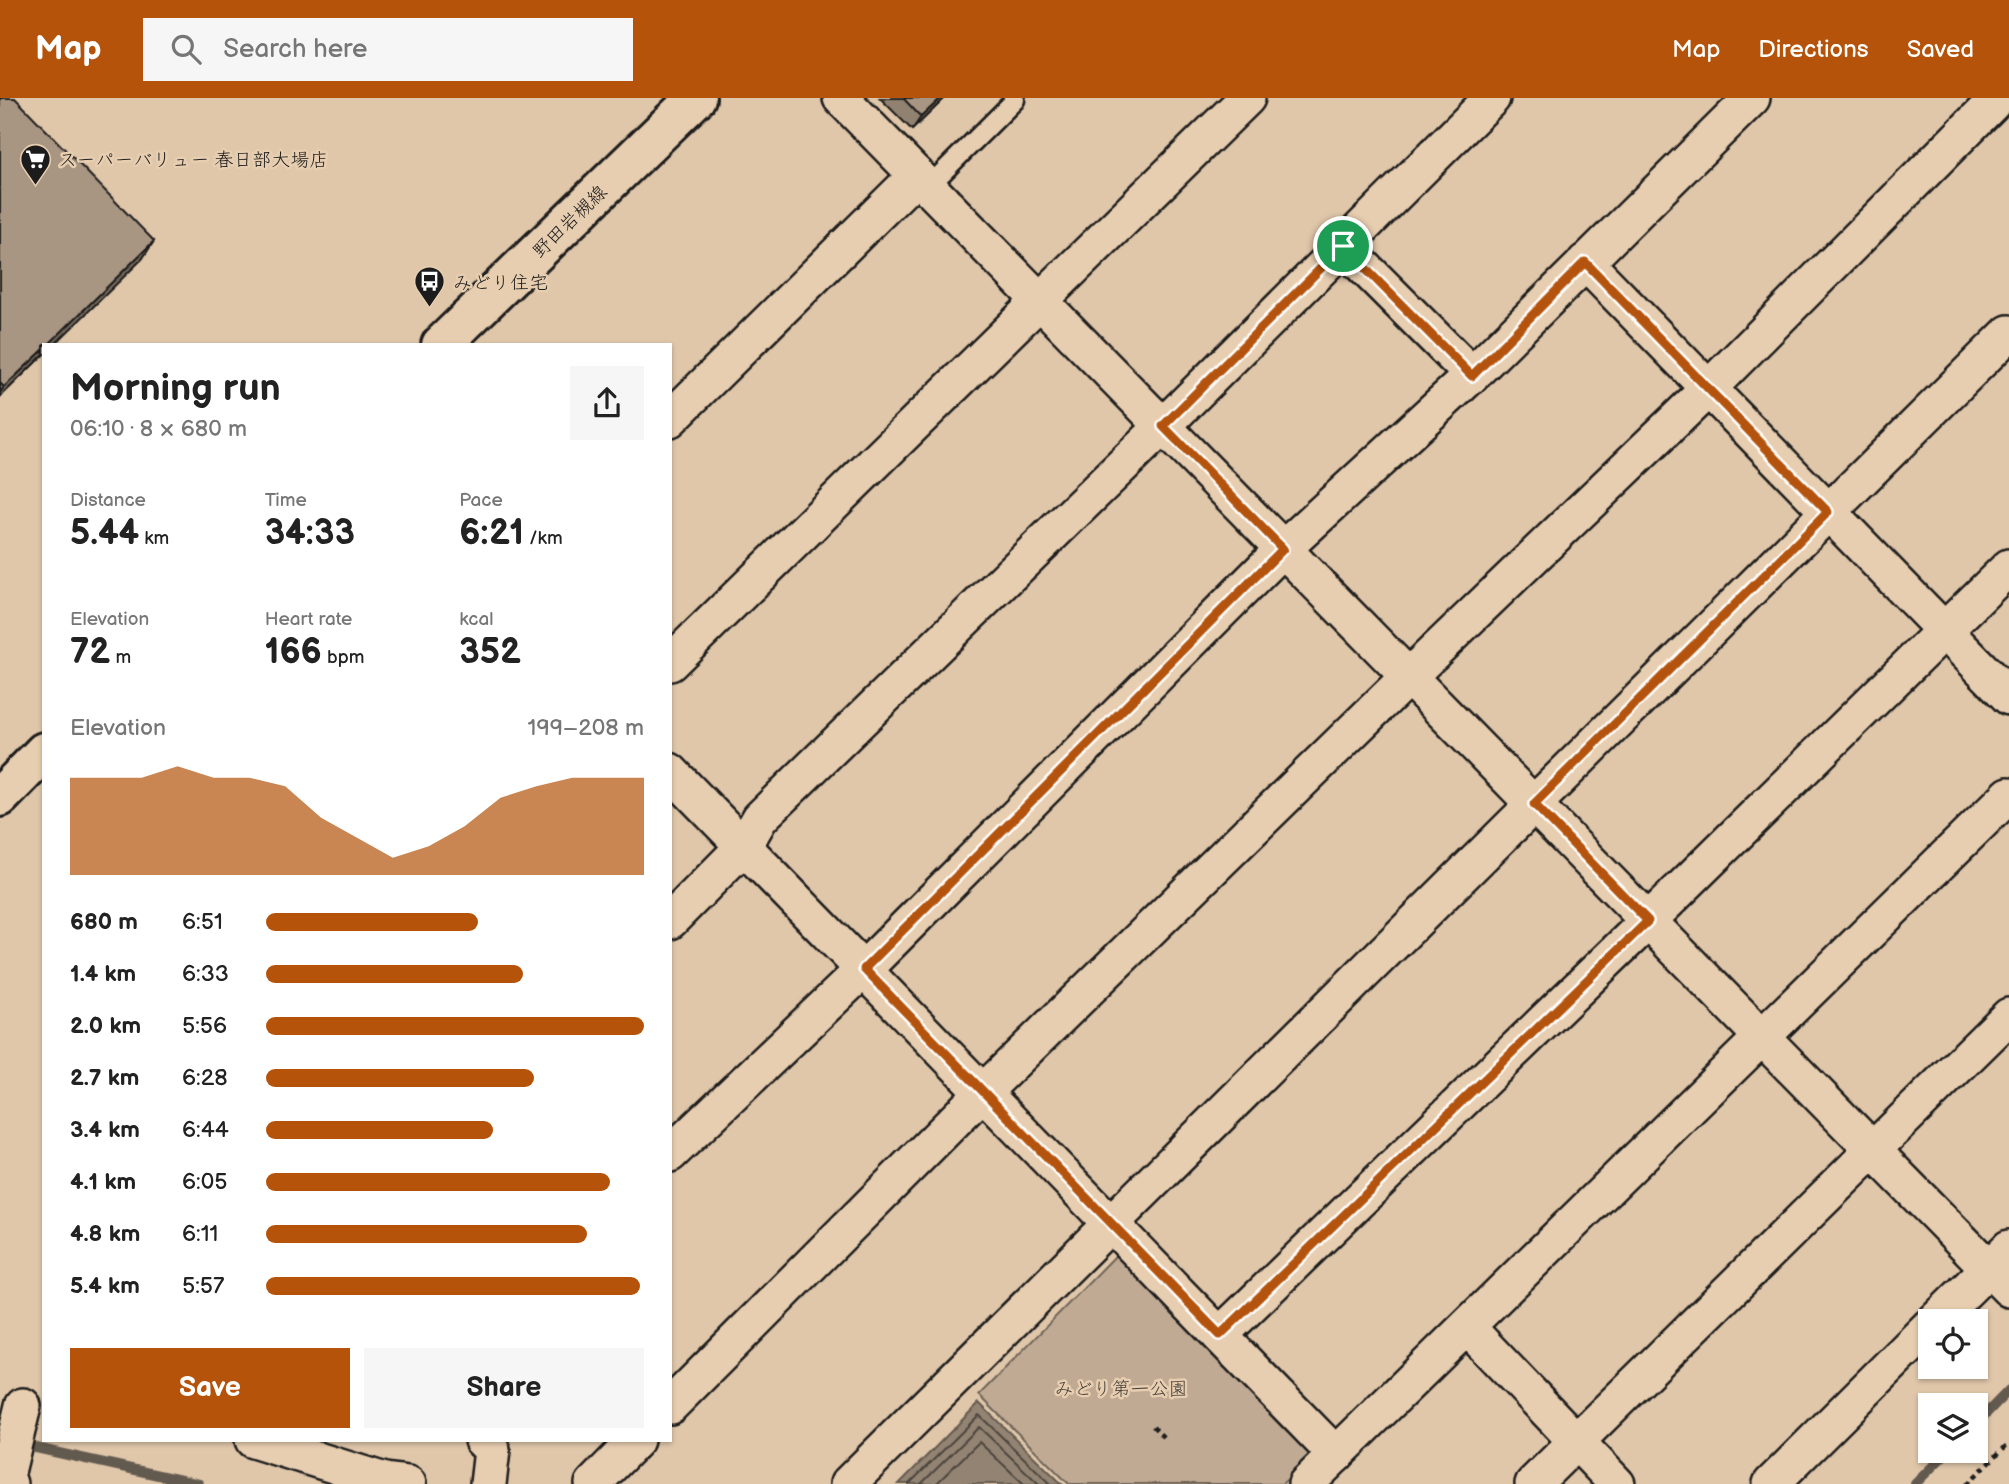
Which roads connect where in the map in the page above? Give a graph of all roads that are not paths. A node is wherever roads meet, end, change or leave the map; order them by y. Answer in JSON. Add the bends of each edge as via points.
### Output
{"nodes":[{"id":1,"x":696,"y":98,"type":"edge"},
{"id":2,"x":841,"y":98,"type":"edge"},
{"id":3,"x":1013,"y":98,"type":"edge"},
{"id":4,"x":1247,"y":98,"type":"edge"},
{"id":5,"x":1492,"y":98,"type":"edge"},
{"id":6,"x":1752,"y":98,"type":"edge"},
{"id":7,"x":1988,"y":103,"type":"edge"},
{"id":8,"x":922,"y":181,"type":"junction"},
{"id":9,"x":1343,"y":246,"type":"junction"},
{"id":10,"x":1585,"y":262,"type":"junction"},
{"id":11,"x":1041,"y":302,"type":"junction"},
{"id":12,"x":2009,"y":333,"type":"edge"},
{"id":13,"x":443,"y":343,"type":"edge"},
{"id":14,"x":1472,"y":376,"type":"junction"},
{"id":15,"x":1708,"y":389,"type":"junction"},
{"id":16,"x":672,"y":417,"type":"edge"},
{"id":17,"x":1163,"y":426,"type":"junction"},
{"id":18,"x":1828,"y":512,"type":"junction"},
{"id":19,"x":1283,"y":549,"type":"junction"},
{"id":20,"x":2009,"y":567,"type":"edge"},
{"id":21,"x":1944,"y":631,"type":"junction"},
{"id":22,"x":672,"y":661,"type":"edge"},
{"id":23,"x":1408,"y":677,"type":"junction"},
{"id":24,"x":2009,"y":697,"type":"edge"},
{"id":25,"x":42,"y":754,"type":"edge"},
{"id":26,"x":672,"y":773,"type":"edge"},
{"id":27,"x":2009,"y":795,"type":"edge"},
{"id":28,"x":0,"y":797,"type":"edge"},
{"id":29,"x":1534,"y":804,"type":"junction"},
{"id":30,"x":744,"y":846,"type":"junction"},
{"id":31,"x":672,"y":919,"type":"edge"},
{"id":32,"x":1648,"y":921,"type":"junction"},
{"id":33,"x":864,"y":969,"type":"junction"},
{"id":34,"x":2009,"y":1016,"type":"edge"},
{"id":35,"x":1762,"y":1037,"type":"junction"},
{"id":36,"x":983,"y":1092,"type":"junction"},
{"id":37,"x":1872,"y":1150,"type":"junction"},
{"id":38,"x":672,"y":1152,"type":"edge"},
{"id":39,"x":1111,"y":1223,"type":"junction"},
{"id":40,"x":2002,"y":1268,"type":"edge"},
{"id":41,"x":1950,"y":1309,"type":"edge"},
{"id":42,"x":1466,"y":1327,"type":"junction"},
{"id":43,"x":1220,"y":1335,"type":"junction"},
{"id":44,"x":1918,"y":1338,"type":"edge"},
{"id":45,"x":672,"y":1404,"type":"edge"},
{"id":46,"x":22,"y":1406,"type":"edge"},
{"id":47,"x":259,"y":1442,"type":"edge"},
{"id":48,"x":484,"y":1442,"type":"edge"},
{"id":49,"x":634,"y":1442,"type":"edge"},
{"id":50,"x":1576,"y":1442,"type":"junction"},
{"id":51,"x":1336,"y":1455,"type":"junction"},
{"id":52,"x":5,"y":1478,"type":"edge"},
{"id":53,"x":408,"y":1484,"type":"edge"},
{"id":54,"x":488,"y":1484,"type":"edge"},
{"id":55,"x":593,"y":1484,"type":"edge"},
{"id":56,"x":848,"y":1484,"type":"edge"},
{"id":57,"x":1306,"y":1484,"type":"edge"},
{"id":58,"x":1533,"y":1484,"type":"edge"},
{"id":59,"x":1617,"y":1484,"type":"edge"},
{"id":60,"x":1772,"y":1484,"type":"edge"}],
"edges":[{"from":1,"to":13,"type":"main road","name":"野田岩槻線"},
{"from":2,"to":8,"type":"street"},
{"from":3,"to":8,"type":"lane"},
{"from":4,"to":11,"type":"street"},
{"from":5,"to":9,"type":"street"},
{"from":6,"to":10,"type":"street"},
{"from":7,"to":15,"type":"street"},
{"from":8,"to":11,"type":"street"},
{"from":8,"to":16,"type":"street"},
{"from":9,"to":14,"type":"street"},
{"from":9,"to":17,"type":"street"},
{"from":10,"to":14,"type":"street"},
{"from":10,"to":15,"type":"street"},
{"from":11,"to":17,"type":"street"},
{"from":11,"to":22,"type":"street"},
{"from":12,"to":18,"type":"street"},
{"from":14,"to":19,"type":"street"},
{"from":15,"to":18,"type":"street"},
{"from":15,"to":23,"type":"street"},
{"from":17,"to":19,"type":"street"},
{"from":17,"to":30,"type":"street","via":[[760,818]]},
{"from":18,"to":21,"type":"street"},
{"from":18,"to":29,"type":"street"},
{"from":19,"to":23,"type":"street"},
{"from":19,"to":33,"type":"street"},
{"from":20,"to":21,"type":"street"},
{"from":21,"to":24,"type":"street"},
{"from":21,"to":32,"type":"street"},
{"from":23,"to":29,"type":"street"},
{"from":23,"to":36,"type":"street"},
{"from":25,"to":28,"type":"main road"},
{"from":26,"to":30,"type":"street"},
{"from":27,"to":35,"type":"street"},
{"from":29,"to":32,"type":"street"},
{"from":29,"to":39,"type":"street"},
{"from":30,"to":31,"type":"street"},
{"from":30,"to":33,"type":"street"},
{"from":32,"to":35,"type":"street"},
{"from":32,"to":43,"type":"street"},
{"from":33,"to":36,"type":"street"},
{"from":33,"to":38,"type":"street"},
{"from":34,"to":37,"type":"street"},
{"from":35,"to":37,"type":"street"},
{"from":35,"to":42,"type":"street"},
{"from":36,"to":39,"type":"street"},
{"from":36,"to":45,"type":"street"},
{"from":37,"to":40,"type":"street"},
{"from":37,"to":50,"type":"street"},
{"from":39,"to":43,"type":"street"},
{"from":39,"to":56,"type":"street"},
{"from":40,"to":41,"type":"street"},
{"from":42,"to":50,"type":"street"},
{"from":42,"to":51,"type":"street"},
{"from":43,"to":51,"type":"street"},
{"from":44,"to":60,"type":"street"},
{"from":46,"to":52,"type":"street"},
{"from":47,"to":53,"type":"street"},
{"from":48,"to":54,"type":"street","via":[[492,1450]]},
{"from":49,"to":55,"type":"street"},
{"from":50,"to":58,"type":"street"},
{"from":50,"to":59,"type":"street"},
{"from":51,"to":57,"type":"street"}]}
